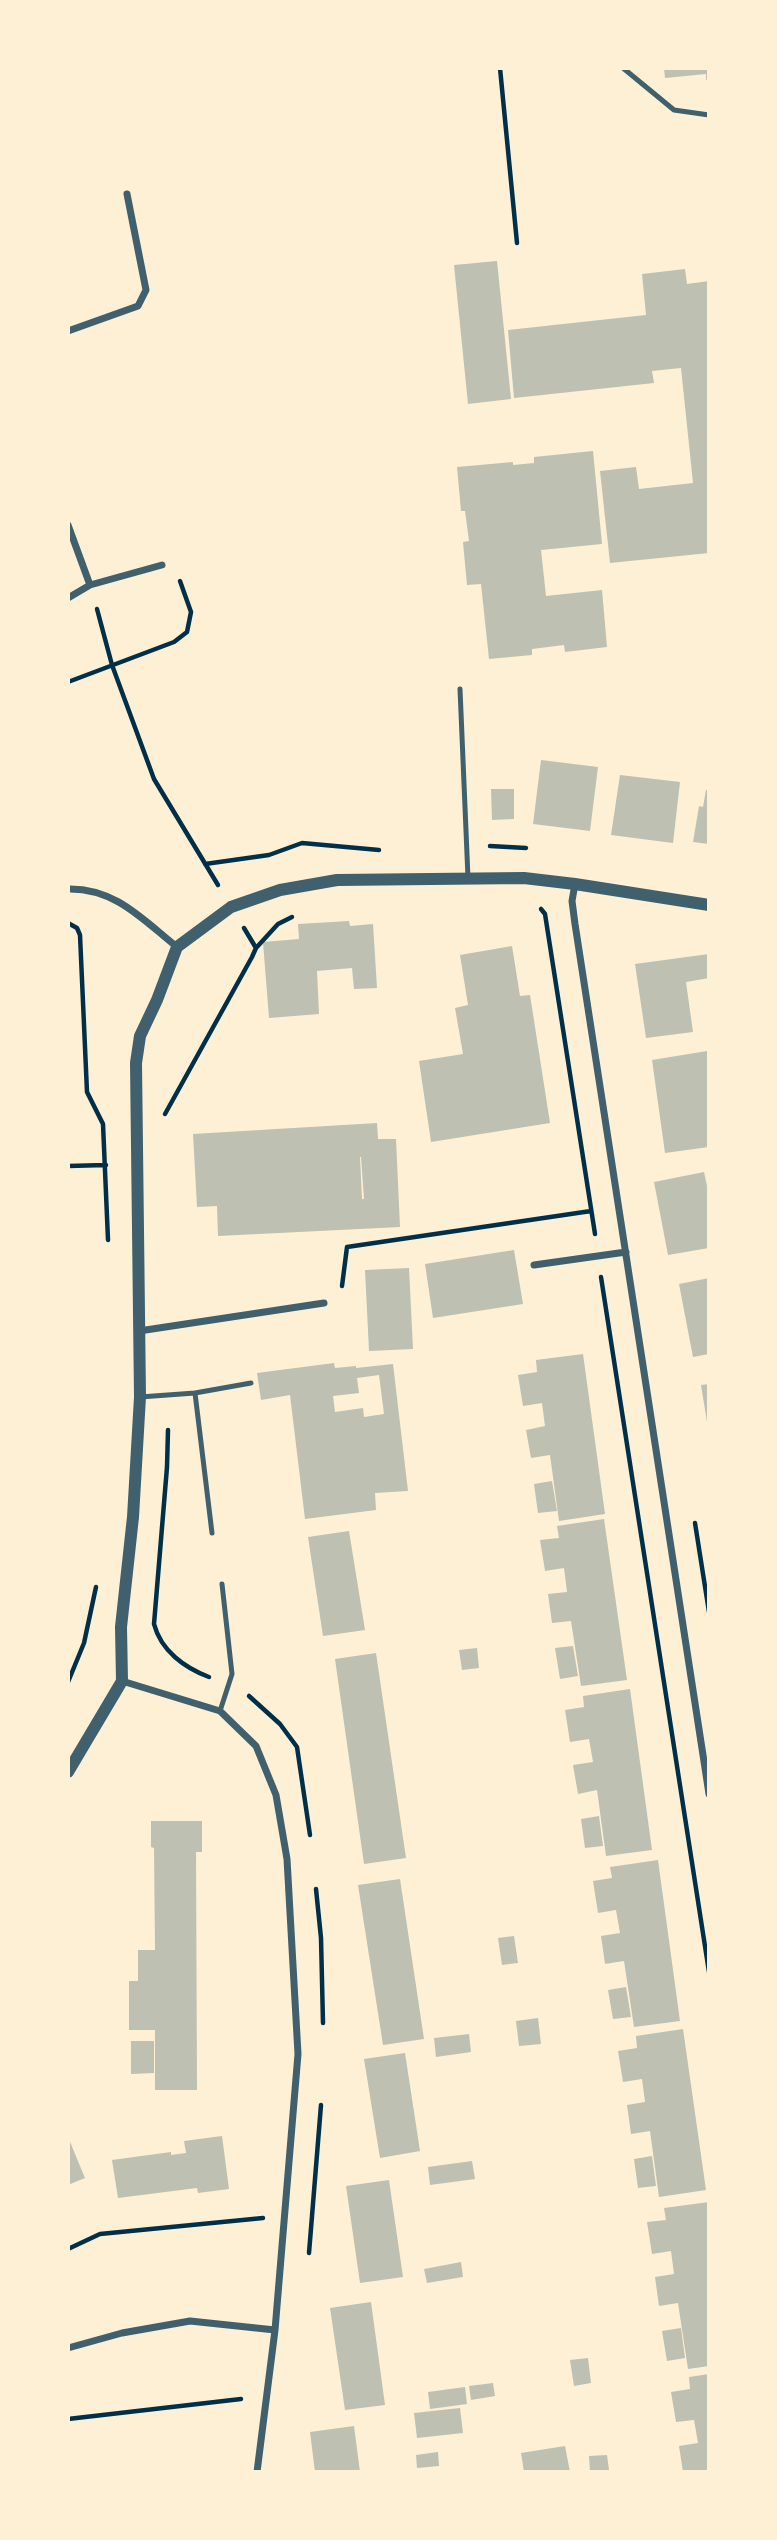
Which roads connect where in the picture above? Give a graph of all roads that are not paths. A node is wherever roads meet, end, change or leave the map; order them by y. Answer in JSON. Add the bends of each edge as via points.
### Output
{"nodes":[{"id":1,"x":624,"y":68,"type":"edge"},
{"id":2,"x":709,"y":115,"type":"edge"},
{"id":3,"x":127,"y":194,"type":"dead end"},
{"id":4,"x":68,"y":331,"type":"edge"},
{"id":5,"x":68,"y":524,"type":"edge"},
{"id":6,"x":162,"y":565,"type":"road end"},
{"id":7,"x":90,"y":585,"type":"junction"},
{"id":8,"x":68,"y":598,"type":"edge"},
{"id":9,"x":460,"y":689,"type":"dead end"},
{"id":10,"x":468,"y":878,"type":"junction"},
{"id":11,"x":575,"y":884,"type":"junction"},
{"id":12,"x":68,"y":889,"type":"edge"},
{"id":13,"x":709,"y":905,"type":"edge"},
{"id":14,"x":177,"y":947,"type":"junction"},
{"id":15,"x":626,"y":1252,"type":"junction"},
{"id":16,"x":534,"y":1265,"type":"dead end"},
{"id":17,"x":324,"y":1303,"type":"road end"},
{"id":18,"x":139,"y":1331,"type":"junction"},
{"id":19,"x":251,"y":1383,"type":"dead end"},
{"id":20,"x":195,"y":1393,"type":"junction"},
{"id":21,"x":139,"y":1397,"type":"junction"},
{"id":22,"x":212,"y":1533,"type":"dead end"},
{"id":23,"x":222,"y":1584,"type":"dead end"},
{"id":24,"x":122,"y":1681,"type":"junction"},
{"id":25,"x":220,"y":1711,"type":"junction"},
{"id":26,"x":72,"y":1755,"type":"edge"},
{"id":27,"x":68,"y":1772,"type":"edge"},
{"id":28,"x":709,"y":1794,"type":"edge"},
{"id":29,"x":275,"y":2330,"type":"junction"},
{"id":30,"x":68,"y":2348,"type":"edge"},
{"id":31,"x":257,"y":2472,"type":"edge"}],
"edges":[{"from":1,"to":2,"type":"lane","via":[[674,110]]},
{"from":3,"to":4,"type":"street","via":[[146,290],[138,306]]},
{"from":5,"to":7,"type":"street"},
{"from":6,"to":7,"type":"street"},
{"from":7,"to":8,"type":"street"},
{"from":9,"to":10,"type":"lane"},
{"from":10,"to":11,"type":"street"},
{"from":10,"to":14,"type":"street","via":[[321,881],[231,907]]},
{"from":11,"to":13,"type":"street"},
{"from":11,"to":15,"type":"street","via":[[575,924]]},
{"from":12,"to":14,"type":"street","via":[[92,889],[117,901]]},
{"from":14,"to":18,"type":"street","via":[[137,1048]]},
{"from":15,"to":16,"type":"street"},
{"from":15,"to":28,"type":"street"},
{"from":17,"to":18,"type":"street"},
{"from":18,"to":21,"type":"street"},
{"from":19,"to":20,"type":"lane"},
{"from":20,"to":21,"type":"lane"},
{"from":20,"to":22,"type":"lane"},
{"from":21,"to":24,"type":"street","via":[[121,1628]]},
{"from":23,"to":25,"type":"lane","via":[[232,1674]]},
{"from":24,"to":25,"type":"street"},
{"from":24,"to":26,"type":"street"},
{"from":25,"to":29,"type":"street","via":[[256,1746],[276,1795],[287,1858],[298,2054]]},
{"from":26,"to":27,"type":"street"},
{"from":29,"to":30,"type":"street","via":[[190,2321]]},
{"from":29,"to":31,"type":"street"}]}
